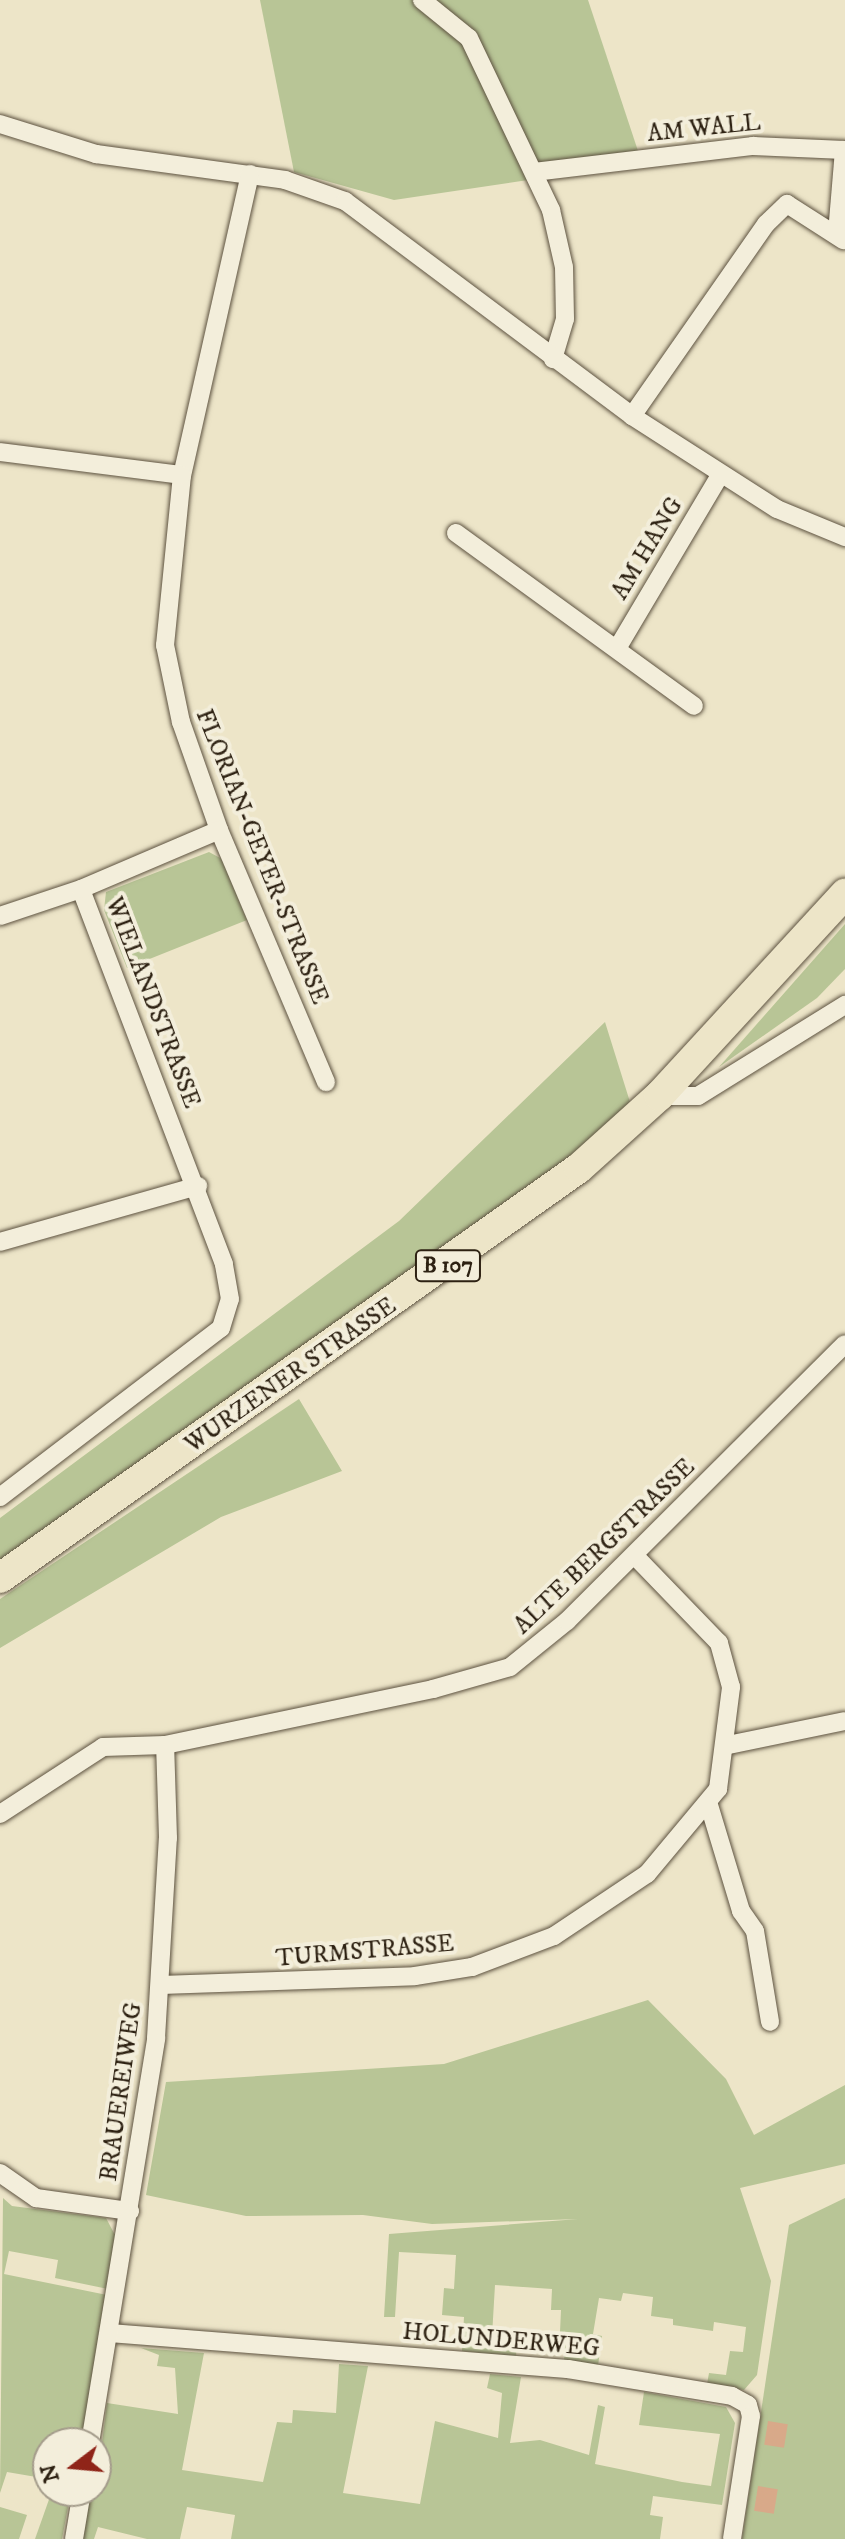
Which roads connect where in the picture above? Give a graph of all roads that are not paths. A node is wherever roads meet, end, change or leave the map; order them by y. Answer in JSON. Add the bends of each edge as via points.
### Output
{"nodes":[{"id":1,"x":422,"y":0,"type":"edge"},
{"id":2,"x":0,"y":124,"type":"edge"},
{"id":3,"x":534,"y":172,"type":"junction"},
{"id":4,"x":250,"y":174,"type":"junction"},
{"id":5,"x":841,"y":238,"type":"edge"},
{"id":6,"x":553,"y":359,"type":"junction"},
{"id":7,"x":632,"y":416,"type":"junction"},
{"id":8,"x":0,"y":452,"type":"edge"},
{"id":9,"x":182,"y":475,"type":"junction"},
{"id":10,"x":720,"y":475,"type":"junction"},
{"id":11,"x":456,"y":533,"type":"dead end"},
{"id":12,"x":845,"y":537,"type":"edge"},
{"id":13,"x":618,"y":647,"type":"junction"},
{"id":14,"x":694,"y":706,"type":"dead end"},
{"id":15,"x":219,"y":830,"type":"junction"},
{"id":16,"x":81,"y":889,"type":"junction"},
{"id":17,"x":845,"y":894,"type":"edge"},
{"id":18,"x":0,"y":916,"type":"edge"},
{"id":19,"x":845,"y":1005,"type":"edge"},
{"id":20,"x":326,"y":1082,"type":"dead end"},
{"id":21,"x":659,"y":1096,"type":"junction"},
{"id":22,"x":198,"y":1186,"type":"junction"},
{"id":23,"x":0,"y":1242,"type":"edge"},
{"id":24,"x":845,"y":1344,"type":"edge"},
{"id":25,"x":0,"y":1497,"type":"edge"},
{"id":26,"x":634,"y":1555,"type":"junction"},
{"id":27,"x":0,"y":1578,"type":"edge"},
{"id":28,"x":845,"y":1721,"type":"edge"},
{"id":29,"x":165,"y":1745,"type":"junction"},
{"id":30,"x":728,"y":1745,"type":"junction"},
{"id":31,"x":709,"y":1805,"type":"junction"},
{"id":32,"x":0,"y":1814,"type":"edge"},
{"id":33,"x":161,"y":1985,"type":"junction"},
{"id":34,"x":770,"y":2022,"type":"dead end"},
{"id":35,"x":0,"y":2173,"type":"edge"},
{"id":36,"x":130,"y":2211,"type":"junction"},
{"id":37,"x":109,"y":2333,"type":"junction"},
{"id":38,"x":93,"y":2427,"type":"edge"},
{"id":39,"x":79,"y":2507,"type":"edge"},
{"id":40,"x":74,"y":2539,"type":"edge"},
{"id":41,"x":732,"y":2539,"type":"edge"}],
"edges":[{"from":1,"to":3,"type":"street","via":[[469,38]]},
{"from":2,"to":4,"type":"street","via":[[96,154]]},
{"from":3,"to":5,"type":"street","name":"AM WALL","via":[[753,146],[844,150]]},
{"from":3,"to":6,"type":"street","via":[[564,267],[565,319]]},
{"from":4,"to":6,"type":"street","via":[[321,191],[370,214]]},
{"from":4,"to":9,"type":"street","name":"FLORIAN-GEYER-STRASSE"},
{"from":5,"to":7,"type":"street","name":"AM WALL","via":[[787,204],[766,224]]},
{"from":6,"to":7,"type":"street"},
{"from":7,"to":10,"type":"street"},
{"from":8,"to":9,"type":"street"},
{"from":9,"to":15,"type":"street","name":"FLORIAN-GEYER-STRASSE","via":[[165,645],[176,708]]},
{"from":10,"to":12,"type":"street","via":[[777,509]]},
{"from":10,"to":13,"type":"street","name":"AM HANG"},
{"from":11,"to":13,"type":"street"},
{"from":13,"to":14,"type":"street"},
{"from":15,"to":16,"type":"street","name":"WIELANDSTRASSE"},
{"from":15,"to":20,"type":"street","name":"FLORIAN-GEYER-STRASSE"},
{"from":16,"to":18,"type":"street"},
{"from":16,"to":22,"type":"street","name":"WIELANDSTRASSE"},
{"from":17,"to":21,"type":"main road","name":"WURZENER STRASSE","number":"B 107"},
{"from":19,"to":21,"type":"street","via":[[698,1096]]},
{"from":21,"to":27,"type":"main road","name":"WURZENER STRASSE","number":"B 107","via":[[579,1168],[478,1246]]},
{"from":22,"to":23,"type":"street"},
{"from":22,"to":25,"type":"street","name":"WIELANDSTRASSE","via":[[230,1299],[221,1328]]},
{"from":24,"to":26,"type":"street","name":"ALTE BERGSTRASSE"},
{"from":26,"to":29,"type":"street","name":"ALTE BERGSTRASSE","via":[[537,1649],[510,1667],[446,1686]]},
{"from":26,"to":30,"type":"street","name":"TURMSTRASSE","via":[[719,1643],[731,1687]]},
{"from":28,"to":30,"type":"street"},
{"from":29,"to":32,"type":"street","name":"ALTE BERGSTRASSE","via":[[103,1747]]},
{"from":29,"to":33,"type":"street","name":"BRAUEREIWEG"},
{"from":30,"to":31,"type":"street","name":"TURMSTRASSE"},
{"from":31,"to":33,"type":"street","name":"TURMSTRASSE","via":[[616,1897],[554,1936],[497,1959],[415,1976]]},
{"from":31,"to":34,"type":"street","via":[[741,1911],[755,1931]]},
{"from":33,"to":36,"type":"street","name":"BRAUEREIWEG"},
{"from":35,"to":36,"type":"street","via":[[36,2198]]},
{"from":36,"to":37,"type":"street","name":"BRAUEREIWEG"},
{"from":37,"to":38,"type":"street","name":"BRAUEREIWEG"},
{"from":37,"to":41,"type":"street","name":"HOLUNDERWEG","via":[[556,2367],[732,2396],[748,2405],[751,2416]]},
{"from":39,"to":40,"type":"street"}]}
